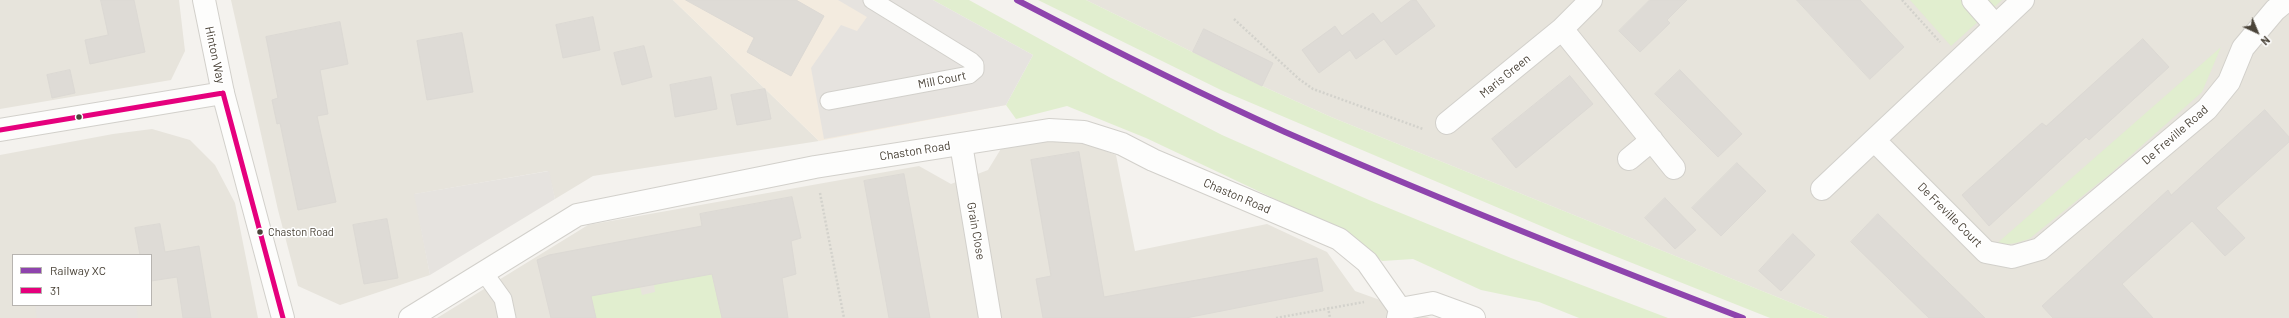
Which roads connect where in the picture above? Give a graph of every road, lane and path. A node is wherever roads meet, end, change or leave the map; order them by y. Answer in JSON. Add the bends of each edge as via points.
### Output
{"nodes":[{"id":1,"x":204,"y":0,"type":"edge"},
{"id":2,"x":872,"y":0,"type":"edge"},
{"id":3,"x":1591,"y":0,"type":"edge"},
{"id":4,"x":1902,"y":0,"type":"edge"},
{"id":5,"x":1973,"y":0,"type":"edge"},
{"id":6,"x":2024,"y":0,"type":"edge"},
{"id":7,"x":2275,"y":3,"type":"edge"},
{"id":8,"x":1234,"y":19,"type":"dead end"},
{"id":9,"x":1995,"y":25,"type":"junction"},
{"id":10,"x":1562,"y":29,"type":"junction"},
{"id":11,"x":1957,"y":61,"type":"junction"},
{"id":12,"x":224,"y":93,"type":"junction"},
{"id":13,"x":829,"y":101,"type":"dead end"},
{"id":14,"x":1447,"y":123,"type":"joint"},
{"id":15,"x":0,"y":130,"type":"edge"},
{"id":16,"x":1652,"y":140,"type":"junction"},
{"id":17,"x":1874,"y":140,"type":"junction"},
{"id":18,"x":961,"y":144,"type":"junction"},
{"id":19,"x":1629,"y":159,"type":"dead end"},
{"id":20,"x":815,"y":166,"type":"junction"},
{"id":21,"x":1674,"y":168,"type":"dead end"},
{"id":22,"x":1822,"y":189,"type":"dead end"},
{"id":23,"x":2040,"y":250,"type":"joint"},
{"id":24,"x":485,"y":274,"type":"junction"},
{"id":25,"x":1387,"y":288,"type":"junction"},
{"id":26,"x":1328,"y":307,"type":"junction"},
{"id":27,"x":1399,"y":313,"type":"edge"},
{"id":28,"x":283,"y":318,"type":"edge"},
{"id":29,"x":410,"y":318,"type":"edge"},
{"id":30,"x":507,"y":318,"type":"edge"},
{"id":31,"x":844,"y":318,"type":"edge"},
{"id":32,"x":990,"y":318,"type":"edge"},
{"id":33,"x":1276,"y":318,"type":"edge"},
{"id":34,"x":1330,"y":318,"type":"edge"},
{"id":35,"x":1474,"y":318,"type":"edge"}],
"edges":[{"from":1,"to":12,"type":"street","name":"Hinton Way"},
{"from":2,"to":13,"type":"lane","name":"Mill Court","via":[[971,61],[975,65],[975,70],[969,75]]},
{"from":3,"to":10,"type":"street","name":"Maris Green"},
{"from":4,"to":11,"type":"path"},
{"from":5,"to":9,"type":"street"},
{"from":6,"to":9,"type":"street"},
{"from":7,"to":23,"type":"street","name":"De Freville Road","via":[[2243,48],[2229,82],[2207,109]]},
{"from":8,"to":14,"type":"path","via":[[1313,89],[1426,130],[1432,131]]},
{"from":9,"to":11,"type":"street"},
{"from":10,"to":14,"type":"street","name":"Maris Green"},
{"from":10,"to":16,"type":"street"},
{"from":11,"to":17,"type":"street"},
{"from":12,"to":15,"type":"street"},
{"from":12,"to":28,"type":"street","name":"Hinton Way"},
{"from":16,"to":19,"type":"street"},
{"from":16,"to":21,"type":"street"},
{"from":17,"to":22,"type":"street"},
{"from":17,"to":23,"type":"street","name":"De Freville Court","via":[[1986,252],[2012,257]]},
{"from":18,"to":20,"type":"street","name":"Chaston Road"},
{"from":18,"to":25,"type":"street","name":"Chaston Road","via":[[1049,130],[1084,132],[1122,144],[1153,160],[1339,239],[1367,262]]},
{"from":18,"to":32,"type":"street","name":"Grain Close"},
{"from":20,"to":24,"type":"street","name":"Chaston Road","via":[[577,215]]},
{"from":20,"to":31,"type":"path"},
{"from":24,"to":29,"type":"street","name":"Chaston Road"},
{"from":24,"to":30,"type":"lane","via":[[503,299]]},
{"from":25,"to":26,"type":"path","via":[[1367,302]]},
{"from":25,"to":27,"type":"street","name":"Chaston Road"},
{"from":26,"to":33,"type":"path"},
{"from":26,"to":34,"type":"path"},
{"from":27,"to":35,"type":"street","name":"Chaston Road","via":[[1433,303]]}]}
